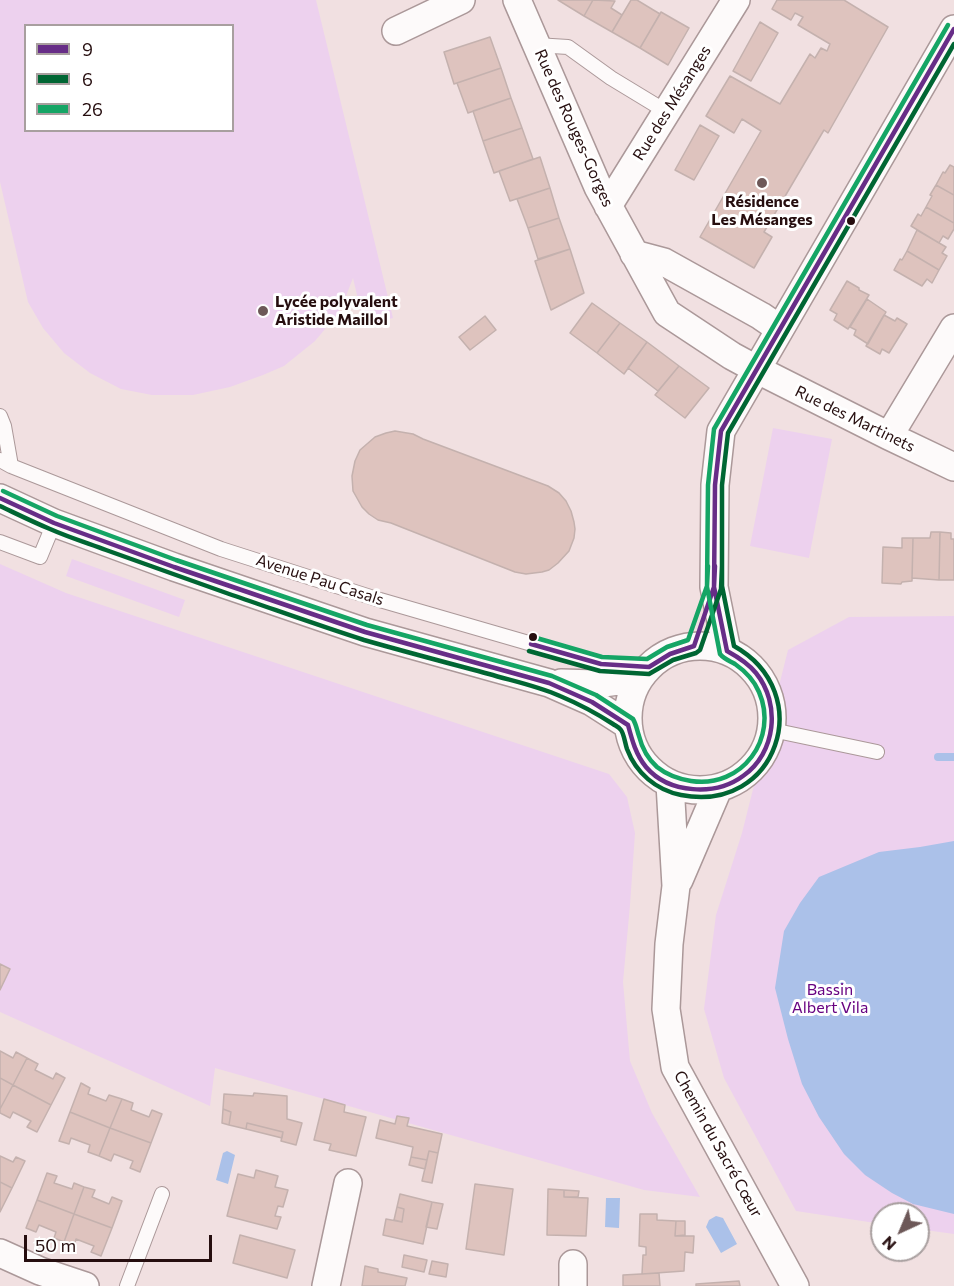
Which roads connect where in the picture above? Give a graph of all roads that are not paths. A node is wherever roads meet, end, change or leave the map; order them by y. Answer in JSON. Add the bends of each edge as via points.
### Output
{"nodes":[{"id":1,"x":461,"y":0,"type":"edge"},
{"id":2,"x":517,"y":0,"type":"edge"},
{"id":3,"x":736,"y":0,"type":"edge"},
{"id":4,"x":954,"y":29,"type":"edge"},
{"id":5,"x":396,"y":31,"type":"dead end"},
{"id":6,"x":536,"y":45,"type":"junction"},
{"id":7,"x":668,"y":112,"type":"junction"},
{"id":8,"x":608,"y":206,"type":"junction"},
{"id":9,"x":634,"y":254,"type":"junction"},
{"id":10,"x":954,"y":328,"type":"edge"},
{"id":11,"x":780,"y":329,"type":"junction"},
{"id":12,"x":756,"y":369,"type":"junction"},
{"id":13,"x":0,"y":416,"type":"edge"},
{"id":14,"x":889,"y":436,"type":"junction"},
{"id":15,"x":5,"y":463,"type":"edge"},
{"id":16,"x":954,"y":467,"type":"edge"},
{"id":17,"x":0,"y":498,"type":"edge"},
{"id":18,"x":54,"y":523,"type":"junction"},
{"id":19,"x":0,"y":542,"type":"edge"},
{"id":20,"x":714,"y":587,"type":"junction"},
{"id":21,"x":694,"y":646,"type":"junction"},
{"id":22,"x":727,"y":651,"type":"junction"},
{"id":23,"x":645,"y":672,"type":"junction"},
{"id":24,"x":549,"y":683,"type":"junction"},
{"id":25,"x":628,"y":725,"type":"junction"},
{"id":26,"x":772,"y":730,"type":"junction"},
{"id":27,"x":877,"y":752,"type":"dead end"},
{"id":28,"x":670,"y":784,"type":"junction"},
{"id":29,"x":718,"y":789,"type":"junction"},
{"id":30,"x":676,"y":886,"type":"junction"},
{"id":31,"x":348,"y":1183,"type":"dead end"},
{"id":32,"x":162,"y":1194,"type":"dead end"},
{"id":33,"x":0,"y":1253,"type":"edge"},
{"id":34,"x":37,"y":1279,"type":"edge"},
{"id":35,"x":85,"y":1286,"type":"edge"},
{"id":36,"x":127,"y":1286,"type":"edge"},
{"id":37,"x":326,"y":1286,"type":"edge"},
{"id":38,"x":795,"y":1286,"type":"edge"}],
"edges":[{"from":1,"to":5,"type":"street"},
{"from":2,"to":6,"type":"street","name":"Rue des Rouges-Gorges"},
{"from":3,"to":7,"type":"street","name":"Rue des Mésanges"},
{"from":4,"to":11,"type":"street"},
{"from":6,"to":7,"type":"lane","via":[[568,47]]},
{"from":6,"to":8,"type":"street","name":"Rue des Rouges-Gorges"},
{"from":7,"to":8,"type":"street","name":"Rue des Mésanges"},
{"from":8,"to":9,"type":"street","name":"Rue des Rouges-Gorges"},
{"from":9,"to":11,"type":"street","via":[[664,262]]},
{"from":9,"to":12,"type":"street","name":"Rue des Rouges-Gorges","via":[[667,313]]},
{"from":10,"to":14,"type":"street"},
{"from":11,"to":12,"type":"street"},
{"from":12,"to":14,"type":"street","name":"Rue des Martinets"},
{"from":12,"to":20,"type":"street","via":[[721,431],[715,485]]},
{"from":13,"to":15,"type":"lane"},
{"from":14,"to":16,"type":"street","name":"Rue des Martinets"},
{"from":15,"to":23,"type":"lane","name":"Avenue Pau Casals","via":[[222,549],[380,600],[601,664]]},
{"from":17,"to":18,"type":"street","name":"Avenue Pau Casals"},
{"from":18,"to":19,"type":"lane","via":[[40,557]]},
{"from":18,"to":24,"type":"street","name":"Avenue Pau Casals","via":[[365,632]]},
{"from":20,"to":21,"type":"street"},
{"from":20,"to":22,"type":"street"},
{"from":21,"to":22,"type":"street"},
{"from":21,"to":23,"type":"street","via":[[663,656]]},
{"from":22,"to":26,"type":"street","via":[[748,663],[764,683],[772,706]]},
{"from":23,"to":24,"type":"street","name":"Avenue Pau Casals","via":[[596,684]]},
{"from":23,"to":25,"type":"street","via":[[630,701]]},
{"from":24,"to":25,"type":"street","name":"Avenue Pau Casals","via":[[592,702]]},
{"from":25,"to":28,"type":"street","via":[[639,758]]},
{"from":26,"to":27,"type":"lane"},
{"from":26,"to":29,"type":"street","via":[[766,750],[754,768],[738,781]]},
{"from":28,"to":29,"type":"street","via":[[693,791]]},
{"from":28,"to":30,"type":"street","name":"Chemin du Sacré Cœur"},
{"from":29,"to":30,"type":"street","name":"Chemin du Sacré Cœur"},
{"from":30,"to":38,"type":"street","name":"Chemin du Sacré Cœur","via":[[666,1009],[675,1067]]},
{"from":31,"to":37,"type":"street"},
{"from":32,"to":36,"type":"lane"},
{"from":33,"to":34,"type":"street"},
{"from":34,"to":35,"type":"street"}]}
